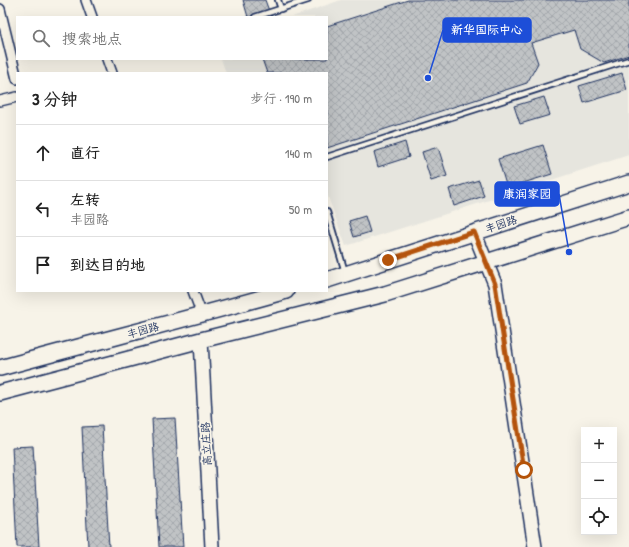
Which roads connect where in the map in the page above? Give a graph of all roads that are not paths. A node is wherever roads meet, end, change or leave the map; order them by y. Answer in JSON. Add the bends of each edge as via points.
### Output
{"nodes":[{"id":1,"x":86,"y":0,"type":"edge"},
{"id":2,"x":278,"y":0,"type":"edge"},
{"id":3,"x":308,"y":0,"type":"edge"},
{"id":4,"x":0,"y":9,"type":"edge"},
{"id":5,"x":281,"y":9,"type":"junction"},
{"id":6,"x":92,"y":16,"type":"edge"},
{"id":7,"x":258,"y":16,"type":"edge"},
{"id":8,"x":107,"y":60,"type":"edge"},
{"id":9,"x":629,"y":60,"type":"edge"},
{"id":10,"x":112,"y":72,"type":"edge"},
{"id":11,"x":16,"y":75,"type":"edge"},
{"id":12,"x":16,"y":97,"type":"edge"},
{"id":13,"x":0,"y":101,"type":"edge"},
{"id":14,"x":328,"y":157,"type":"edge"},
{"id":15,"x":629,"y":183,"type":"edge"},
{"id":16,"x":328,"y":215,"type":"edge"},
{"id":17,"x":629,"y":217,"type":"edge"},
{"id":18,"x":474,"y":232,"type":"junction"},
{"id":19,"x":487,"y":262,"type":"junction"},
{"id":20,"x":346,"y":274,"type":"junction"},
{"id":21,"x":328,"y":280,"type":"edge"},
{"id":22,"x":192,"y":292,"type":"edge"},
{"id":23,"x":282,"y":292,"type":"edge"},
{"id":24,"x":202,"y":315,"type":"junction"},
{"id":25,"x":201,"y":340,"type":"junction"},
{"id":26,"x":0,"y":368,"type":"edge"},
{"id":27,"x":0,"y":393,"type":"edge"},
{"id":28,"x":212,"y":547,"type":"edge"},
{"id":29,"x":535,"y":547,"type":"edge"}],
"edges":[{"from":1,"to":6,"type":"street"},
{"from":2,"to":5,"type":"lane"},
{"from":3,"to":5,"type":"lane"},
{"from":4,"to":11,"type":"street"},
{"from":5,"to":7,"type":"lane"},
{"from":8,"to":10,"type":"street"},
{"from":9,"to":14,"type":"lane"},
{"from":12,"to":13,"type":"street"},
{"from":15,"to":18,"type":"main road","name":"丰园路"},
{"from":16,"to":20,"type":"lane"},
{"from":17,"to":19,"type":"main road"},
{"from":18,"to":19,"type":"street"},
{"from":18,"to":20,"type":"main road","name":"丰园路"},
{"from":19,"to":25,"type":"main road","via":[[386,294]]},
{"from":19,"to":29,"type":"street","via":[[495,284]]},
{"from":20,"to":21,"type":"main road","name":"丰园路"},
{"from":22,"to":24,"type":"street"},
{"from":23,"to":24,"type":"main road","name":"丰园路"},
{"from":24,"to":26,"type":"main road","name":"丰园路"},
{"from":25,"to":27,"type":"main road"},
{"from":25,"to":28,"type":"street","name":"高立庄路"}]}
